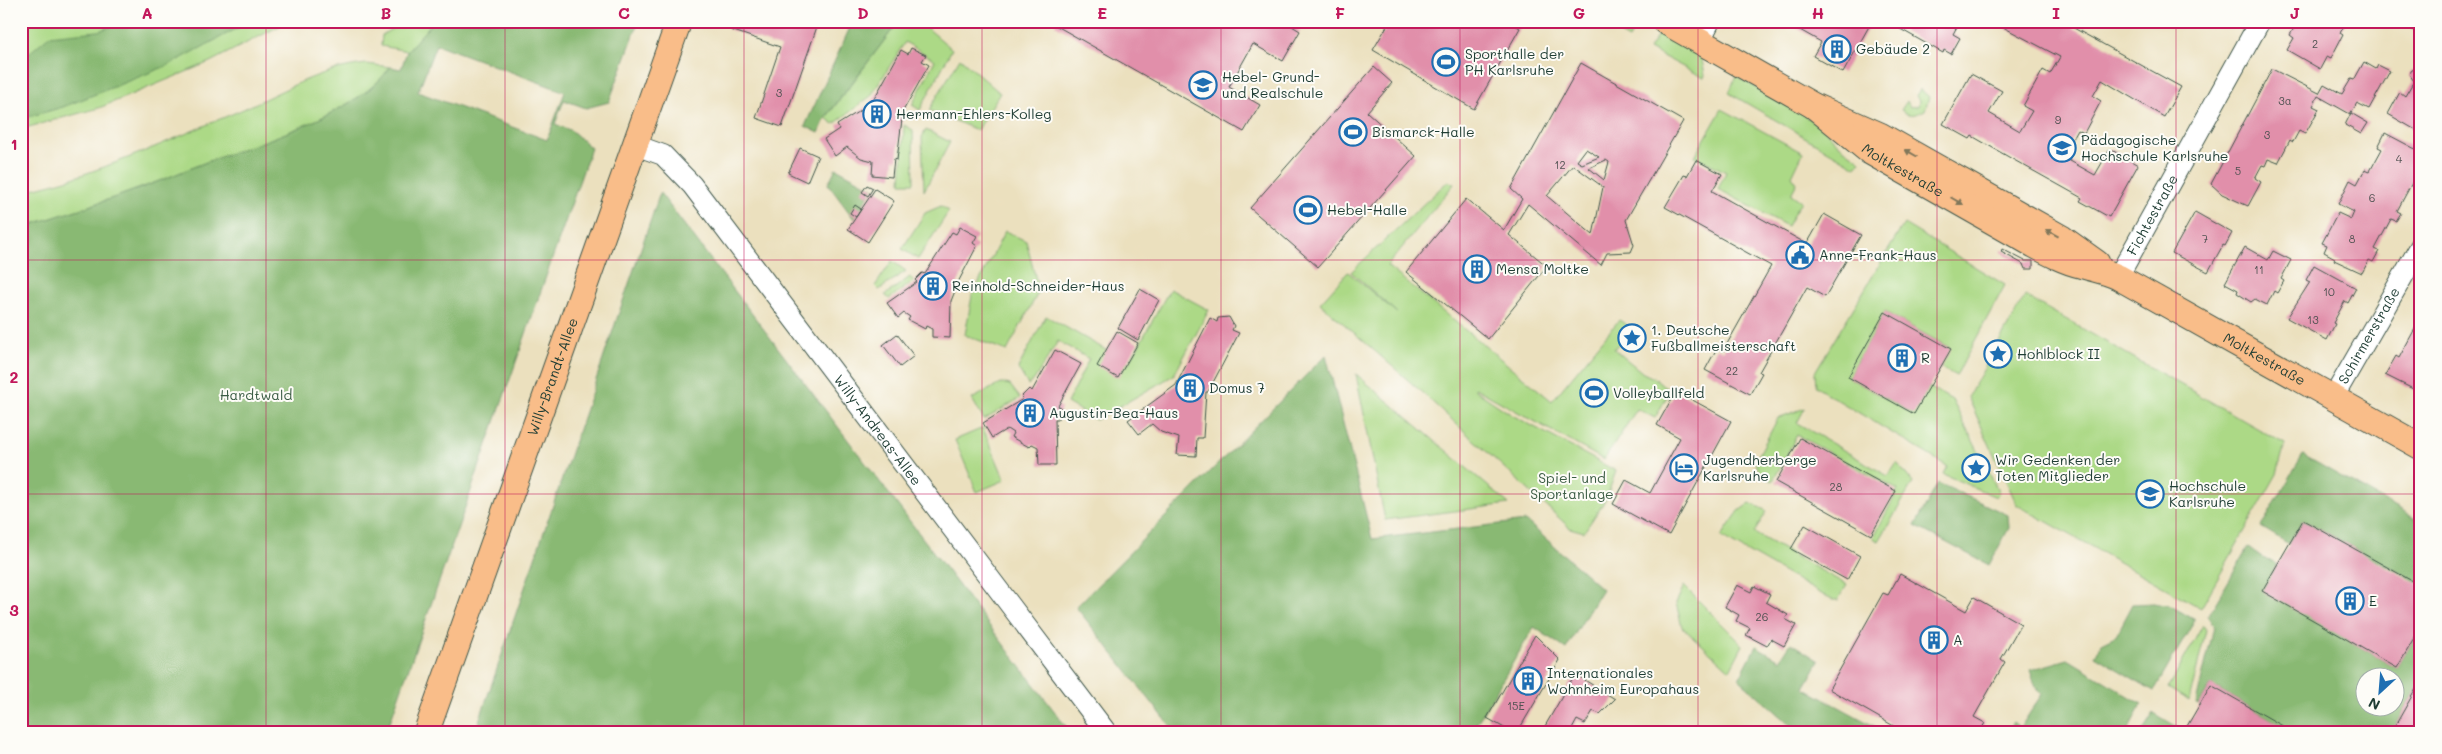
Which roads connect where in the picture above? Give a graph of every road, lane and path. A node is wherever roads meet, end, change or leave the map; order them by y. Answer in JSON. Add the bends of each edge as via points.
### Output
{"nodes":[{"id":1,"x":678,"y":21,"type":"edge"},
{"id":2,"x":1664,"y":21,"type":"edge"},
{"id":3,"x":2260,"y":21,"type":"edge"},
{"id":4,"x":1705,"y":31,"type":"edge"},
{"id":5,"x":635,"y":145,"type":"junction"},
{"id":6,"x":2421,"y":245,"type":"edge"},
{"id":7,"x":2112,"y":274,"type":"junction"},
{"id":8,"x":2333,"y":398,"type":"junction"},
{"id":9,"x":2421,"y":448,"type":"edge"},
{"id":10,"x":426,"y":733,"type":"edge"},
{"id":11,"x":1107,"y":733,"type":"edge"}],
"edges":[{"from":1,"to":5,"type":"main road","name":"Willy-Brandt-Allee"},
{"from":2,"to":4,"type":"main road","name":"Moltkestraße"},
{"from":3,"to":7,"type":"street","name":"Fichtestraße"},
{"from":4,"to":7,"type":"main road","name":"Moltkestraße","via":[[1814,106],[1870,152],[2053,255]]},
{"from":5,"to":10,"type":"main road","name":"Willy-Brandt-Allee"},
{"from":5,"to":11,"type":"street","name":"Willy-Andreas-Allee","via":[[662,155],[692,185]]},
{"from":6,"to":8,"type":"street","name":"Schirmerstraße"},
{"from":7,"to":8,"type":"main road","name":"Moltkestraße"},
{"from":8,"to":9,"type":"main road","name":"Moltkestraße"}]}
